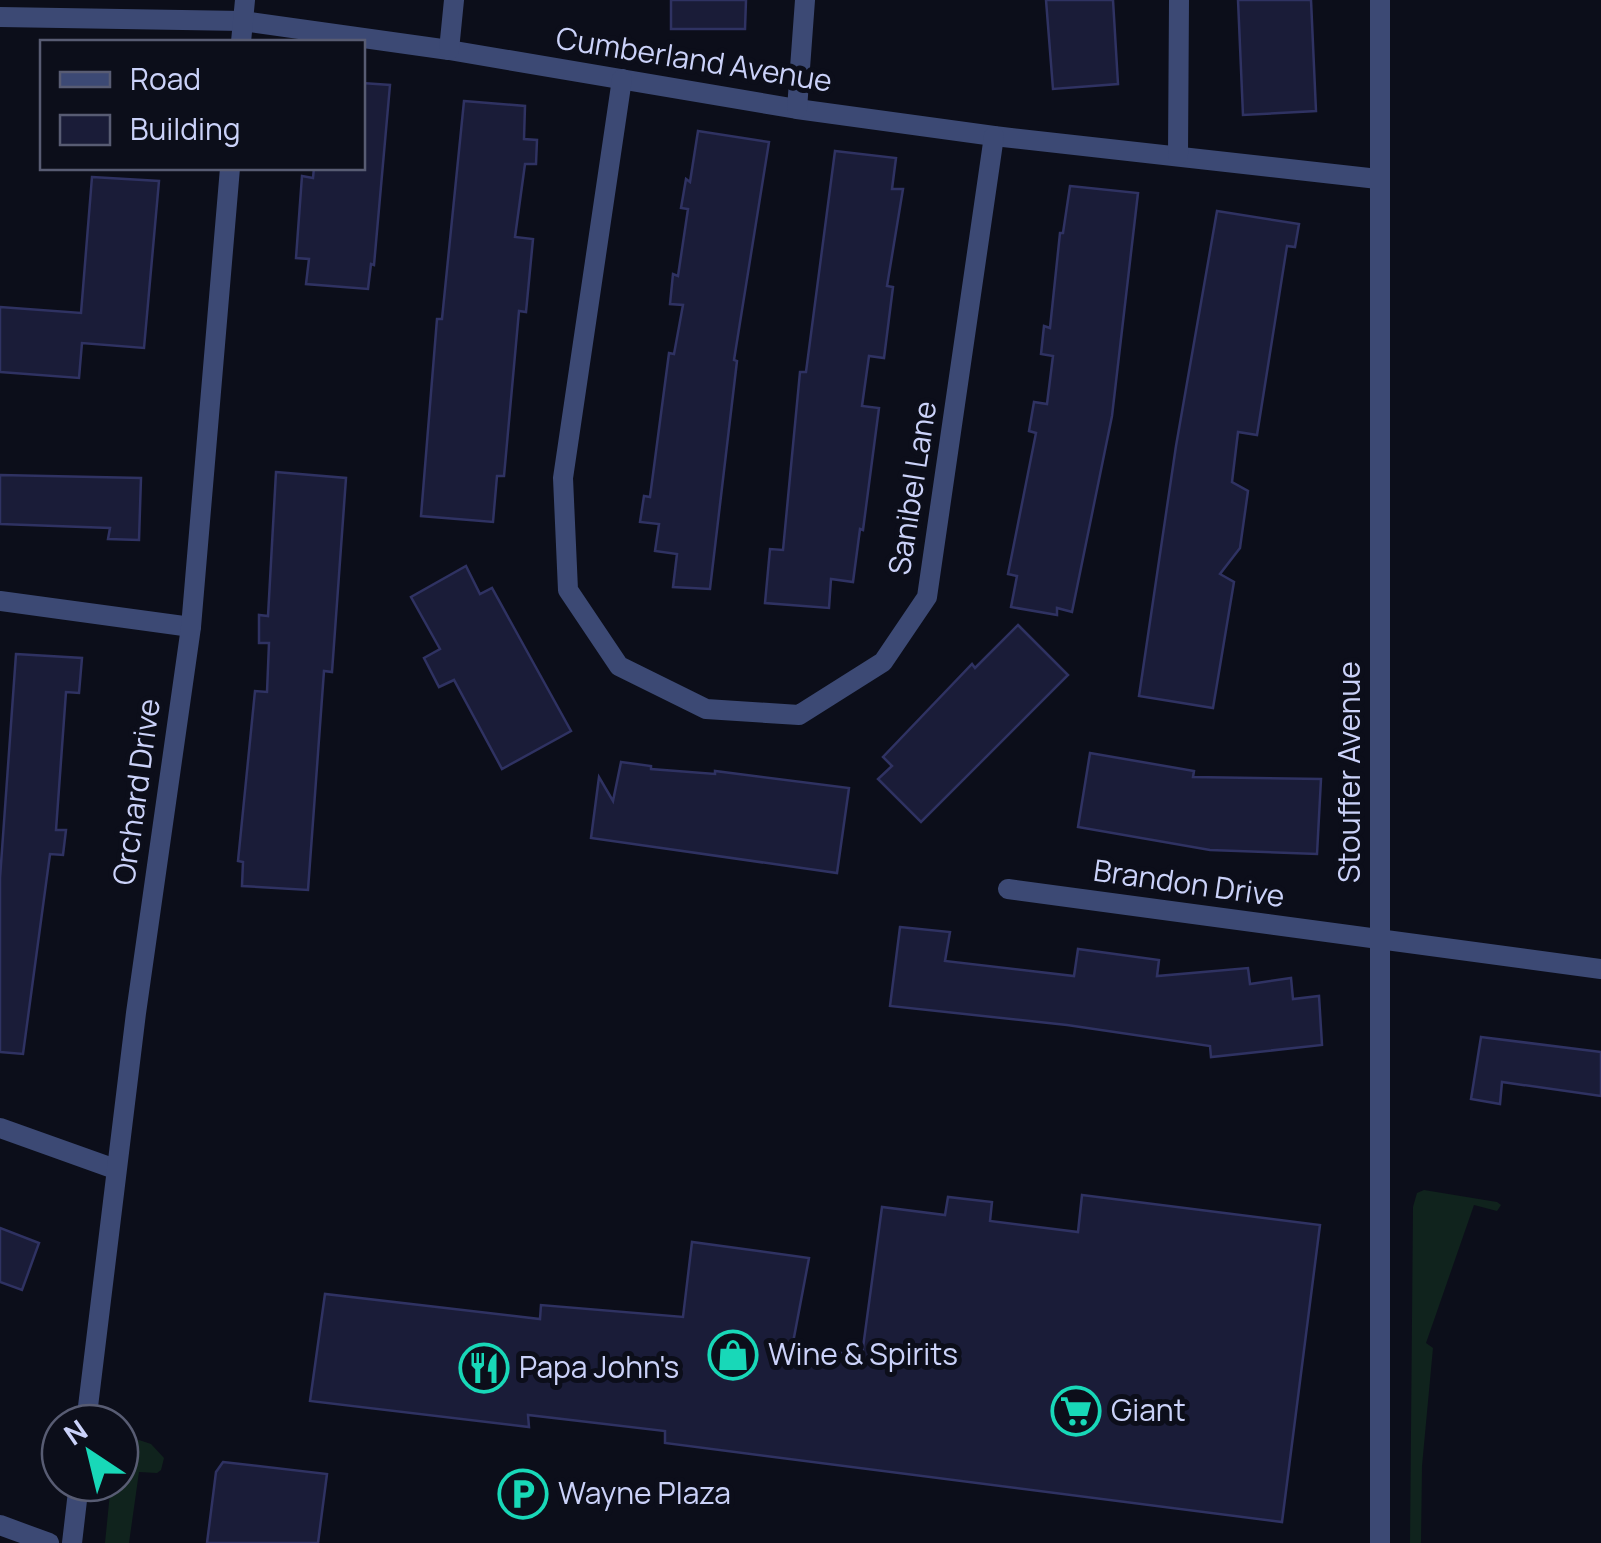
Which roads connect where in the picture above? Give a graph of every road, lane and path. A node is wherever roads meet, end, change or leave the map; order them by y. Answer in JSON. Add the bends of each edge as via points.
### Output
{"nodes":[{"id":1,"x":454,"y":0,"type":"edge"},
{"id":2,"x":805,"y":0,"type":"edge"},
{"id":3,"x":1179,"y":0,"type":"edge"},
{"id":4,"x":1380,"y":0,"type":"edge"},
{"id":5,"x":0,"y":16,"type":"edge"},
{"id":6,"x":243,"y":21,"type":"edge"},
{"id":7,"x":450,"y":50,"type":"junction"},
{"id":8,"x":622,"y":79,"type":"junction"},
{"id":9,"x":797,"y":108,"type":"junction"},
{"id":10,"x":994,"y":136,"type":"junction"},
{"id":11,"x":1178,"y":155,"type":"junction"},
{"id":12,"x":230,"y":170,"type":"edge"},
{"id":13,"x":1378,"y":178,"type":"junction"},
{"id":14,"x":0,"y":600,"type":"edge"},
{"id":15,"x":191,"y":627,"type":"junction"},
{"id":16,"x":1008,"y":890,"type":"dead end"},
{"id":17,"x":1380,"y":941,"type":"junction"},
{"id":18,"x":1601,"y":969,"type":"edge"},
{"id":19,"x":0,"y":1128,"type":"edge"},
{"id":20,"x":115,"y":1169,"type":"junction"},
{"id":21,"x":88,"y":1403,"type":"edge"},
{"id":22,"x":77,"y":1503,"type":"edge"},
{"id":23,"x":0,"y":1526,"type":"edge"},
{"id":24,"x":49,"y":1543,"type":"edge"},
{"id":25,"x":72,"y":1543,"type":"edge"},
{"id":26,"x":1380,"y":1543,"type":"edge"}],
"edges":[{"from":1,"to":7,"type":"street"},
{"from":2,"to":9,"type":"street"},
{"from":3,"to":11,"type":"street"},
{"from":4,"to":13,"type":"street","name":"Stouffer Avenue"},
{"from":5,"to":6,"type":"street","name":"Cumberland Avenue"},
{"from":6,"to":7,"type":"street","name":"Cumberland Avenue"},
{"from":7,"to":8,"type":"street","name":"Cumberland Avenue"},
{"from":8,"to":9,"type":"street","name":"Cumberland Avenue"},
{"from":8,"to":10,"type":"street","name":"Sanibel Lane","via":[[563,478],[568,590],[620,666],[706,709],[799,714],[883,662],[927,597]]},
{"from":9,"to":10,"type":"street","name":"Cumberland Avenue"},
{"from":10,"to":11,"type":"street","name":"Cumberland Avenue"},
{"from":11,"to":13,"type":"street","name":"Cumberland Avenue"},
{"from":12,"to":15,"type":"street","name":"Orchard Drive"},
{"from":13,"to":17,"type":"street","name":"Stouffer Avenue"},
{"from":14,"to":15,"type":"street"},
{"from":15,"to":20,"type":"street","name":"Orchard Drive"},
{"from":16,"to":17,"type":"street","name":"Brandon Drive"},
{"from":17,"to":18,"type":"street","name":"Brandon Drive"},
{"from":17,"to":26,"type":"street","name":"Stouffer Avenue"},
{"from":19,"to":20,"type":"street"},
{"from":20,"to":21,"type":"street","name":"Orchard Drive"},
{"from":22,"to":25,"type":"street"},
{"from":23,"to":24,"type":"street"}]}
